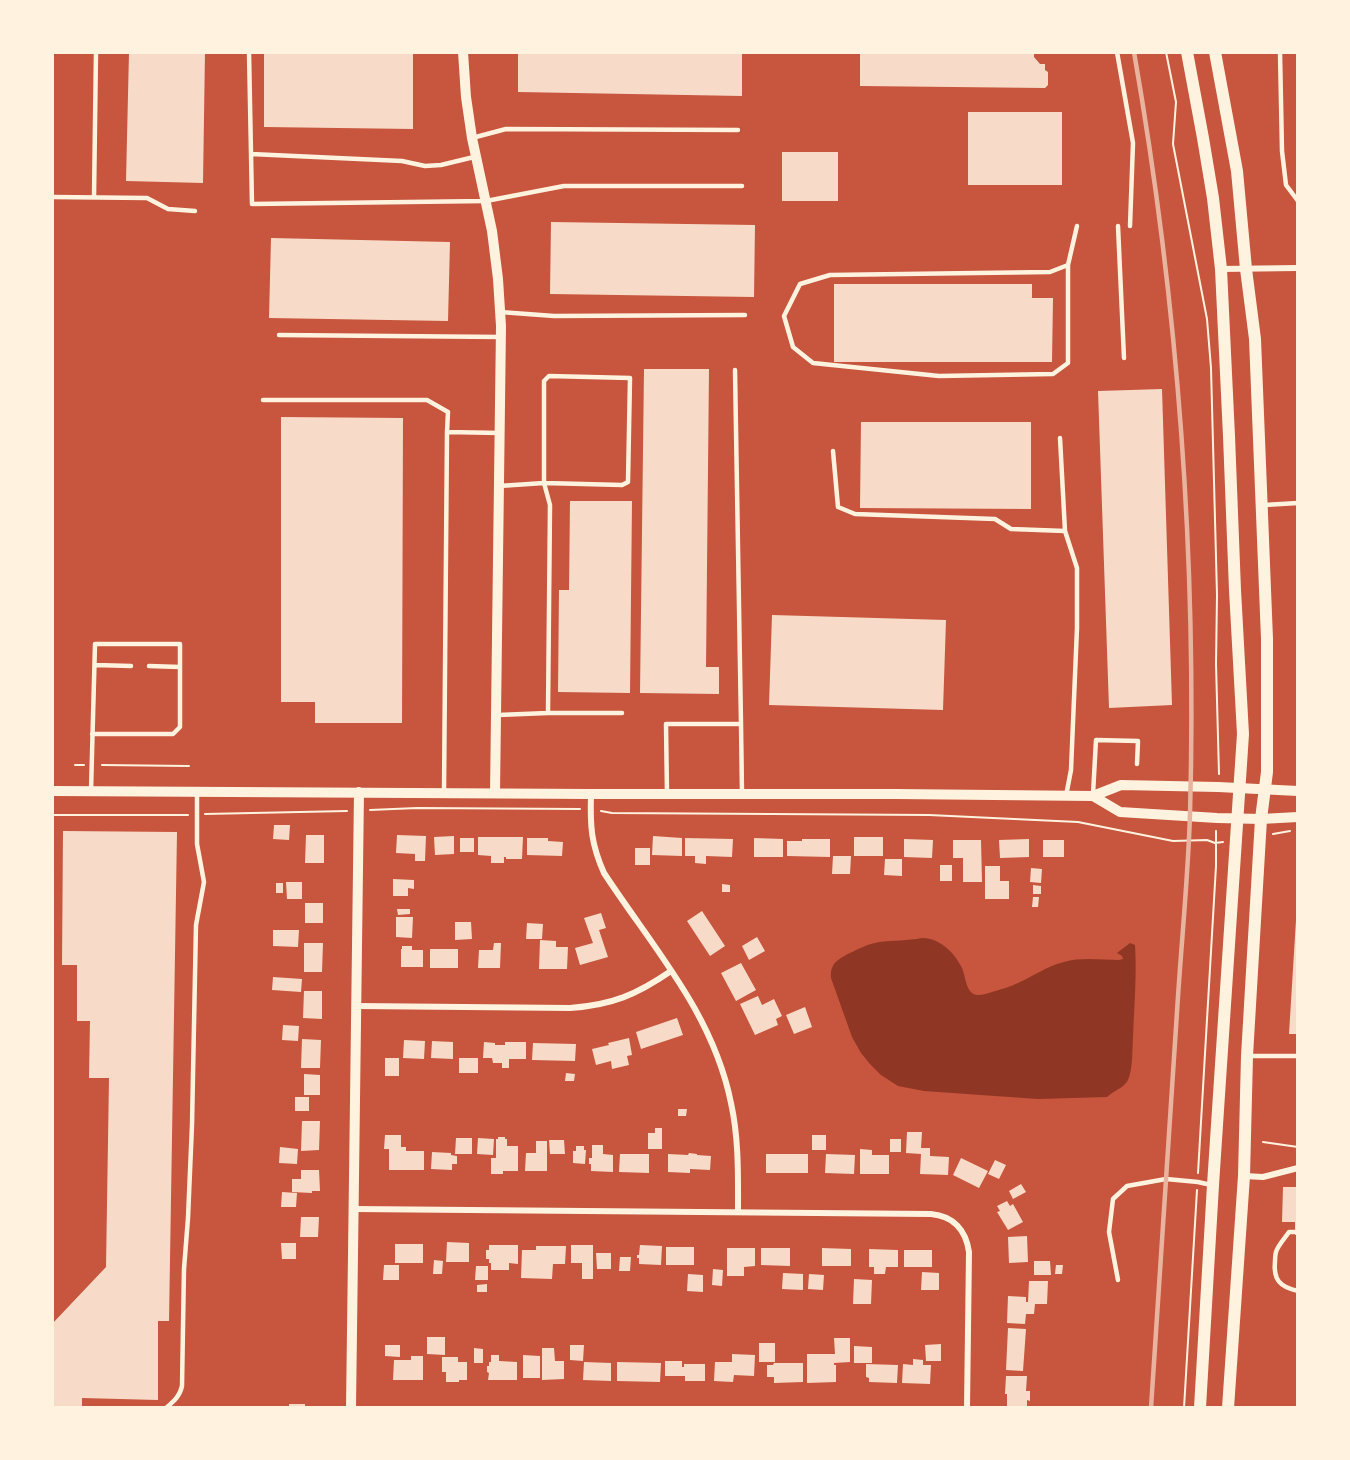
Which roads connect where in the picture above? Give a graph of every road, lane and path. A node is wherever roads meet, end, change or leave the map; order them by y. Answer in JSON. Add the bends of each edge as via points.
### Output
{"nodes":[{"id":1,"x":96,"y":52,"type":"edge"},
{"id":2,"x":249,"y":52,"type":"edge"},
{"id":3,"x":463,"y":52,"type":"edge"},
{"id":4,"x":1117,"y":52,"type":"edge"},
{"id":5,"x":1167,"y":52,"type":"edge"},
{"id":6,"x":1187,"y":52,"type":"edge"},
{"id":7,"x":1215,"y":52,"type":"edge"},
{"id":8,"x":1280,"y":52,"type":"edge"},
{"id":9,"x":738,"y":130,"type":"dead end"},
{"id":10,"x":472,"y":138,"type":"junction"},
{"id":11,"x":251,"y":154,"type":"junction"},
{"id":12,"x":476,"y":157,"type":"junction"},
{"id":13,"x":742,"y":186,"type":"dead end"},
{"id":14,"x":52,"y":197,"type":"edge"},
{"id":15,"x":94,"y":197,"type":"junction"},
{"id":16,"x":486,"y":201,"type":"junction"},
{"id":17,"x":1298,"y":201,"type":"edge"},
{"id":18,"x":195,"y":211,"type":"dead end"},
{"id":19,"x":1077,"y":226,"type":"dead end"},
{"id":20,"x":1118,"y":226,"type":"dead end"},
{"id":21,"x":1130,"y":226,"type":"dead end"},
{"id":22,"x":1068,"y":265,"type":"junction"},
{"id":23,"x":1298,"y":268,"type":"edge"},
{"id":24,"x":1246,"y":269,"type":"junction"},
{"id":25,"x":1221,"y":270,"type":"junction"},
{"id":26,"x":500,"y":312,"type":"junction"},
{"id":27,"x":745,"y":315,"type":"dead end"},
{"id":28,"x":279,"y":335,"type":"dead end"},
{"id":29,"x":501,"y":337,"type":"junction"},
{"id":30,"x":1124,"y":358,"type":"dead end"},
{"id":31,"x":735,"y":370,"type":"dead end"},
{"id":32,"x":263,"y":400,"type":"dead end"},
{"id":33,"x":447,"y":432,"type":"junction"},
{"id":34,"x":500,"y":433,"type":"junction"},
{"id":35,"x":1060,"y":438,"type":"dead end"},
{"id":36,"x":833,"y":451,"type":"dead end"},
{"id":37,"x":544,"y":483,"type":"junction"},
{"id":38,"x":499,"y":486,"type":"junction"},
{"id":39,"x":1298,"y":503,"type":"edge"},
{"id":40,"x":1262,"y":505,"type":"junction"},
{"id":41,"x":1065,"y":531,"type":"junction"},
{"id":42,"x":94,"y":665,"type":"junction"},
{"id":43,"x":131,"y":666,"type":"dead end"},
{"id":44,"x":149,"y":666,"type":"dead end"},
{"id":45,"x":180,"y":667,"type":"junction"},
{"id":46,"x":548,"y":713,"type":"junction"},
{"id":47,"x":622,"y":713,"type":"dead end"},
{"id":48,"x":496,"y":715,"type":"junction"},
{"id":49,"x":741,"y":724,"type":"junction"},
{"id":50,"x":92,"y":734,"type":"junction"},
{"id":51,"x":1137,"y":764,"type":"dead end"},
{"id":52,"x":75,"y":765,"type":"dead end"},
{"id":53,"x":92,"y":765,"type":"junction"},
{"id":54,"x":189,"y":766,"type":"dead end"},
{"id":55,"x":1218,"y":787,"type":"junction"},
{"id":56,"x":1239,"y":788,"type":"junction"},
{"id":57,"x":1264,"y":789,"type":"junction"},
{"id":58,"x":52,"y":791,"type":"edge"},
{"id":59,"x":91,"y":791,"type":"junction"},
{"id":60,"x":1298,"y":791,"type":"edge"},
{"id":61,"x":197,"y":792,"type":"junction"},
{"id":62,"x":360,"y":792,"type":"junction"},
{"id":63,"x":444,"y":793,"type":"junction"},
{"id":64,"x":495,"y":794,"type":"junction"},
{"id":65,"x":591,"y":794,"type":"junction"},
{"id":66,"x":667,"y":794,"type":"junction"},
{"id":67,"x":742,"y":794,"type":"junction"},
{"id":68,"x":1066,"y":796,"type":"junction"},
{"id":69,"x":1093,"y":796,"type":"junction"},
{"id":70,"x":591,"y":809,"type":"junction"},
{"id":71,"x":359,"y":810,"type":"junction"},
{"id":72,"x":52,"y":815,"type":"edge"},
{"id":73,"x":197,"y":815,"type":"junction"},
{"id":74,"x":1298,"y":817,"type":"edge"},
{"id":75,"x":1216,"y":818,"type":"junction"},
{"id":76,"x":1236,"y":818,"type":"junction"},
{"id":77,"x":1261,"y":819,"type":"junction"},
{"id":78,"x":1298,"y":830,"type":"edge"},
{"id":79,"x":1261,"y":836,"type":"junction"},
{"id":80,"x":1235,"y":841,"type":"junction"},
{"id":81,"x":1215,"y":843,"type":"junction"},
{"id":82,"x":671,"y":971,"type":"junction"},
{"id":83,"x":357,"y":1006,"type":"junction"},
{"id":84,"x":1247,"y":1056,"type":"junction"},
{"id":85,"x":1298,"y":1056,"type":"edge"},
{"id":86,"x":1263,"y":1142,"type":"dead end"},
{"id":87,"x":1298,"y":1147,"type":"edge"},
{"id":88,"x":1298,"y":1168,"type":"edge"},
{"id":89,"x":1244,"y":1176,"type":"junction"},
{"id":90,"x":1198,"y":1182,"type":"junction"},
{"id":91,"x":1213,"y":1185,"type":"junction"},
{"id":92,"x":354,"y":1209,"type":"junction"},
{"id":93,"x":738,"y":1212,"type":"junction"},
{"id":94,"x":1295,"y":1232,"type":"dead end"},
{"id":95,"x":1118,"y":1280,"type":"dead end"},
{"id":96,"x":1298,"y":1291,"type":"edge"},
{"id":97,"x":166,"y":1407,"type":"edge"},
{"id":98,"x":351,"y":1407,"type":"edge"},
{"id":99,"x":967,"y":1407,"type":"edge"},
{"id":100,"x":1184,"y":1407,"type":"edge"},
{"id":101,"x":1200,"y":1407,"type":"edge"},
{"id":102,"x":1228,"y":1407,"type":"edge"}],
"edges":[{"from":1,"to":15,"type":"lane"},
{"from":2,"to":11,"type":"lane"},
{"from":3,"to":10,"type":"street"},
{"from":4,"to":21,"type":"lane","via":[[1133,143]]},
{"from":5,"to":55,"type":"path","via":[[1176,102],[1173,144],[1207,319],[1211,368]]},
{"from":6,"to":25,"type":"main road"},
{"from":7,"to":24,"type":"main road","via":[[1237,171]]},
{"from":8,"to":17,"type":"lane","via":[[1282,152],[1286,185]]},
{"from":9,"to":10,"type":"lane","via":[[506,129]]},
{"from":10,"to":12,"type":"street"},
{"from":11,"to":12,"type":"lane","via":[[402,161],[425,166]]},
{"from":11,"to":16,"type":"lane","via":[[252,204]]},
{"from":12,"to":16,"type":"street"},
{"from":13,"to":16,"type":"lane","via":[[564,186]]},
{"from":14,"to":15,"type":"lane"},
{"from":15,"to":18,"type":"lane","via":[[147,198],[168,209]]},
{"from":16,"to":26,"type":"street"},
{"from":19,"to":22,"type":"lane"},
{"from":20,"to":30,"type":"lane"},
{"from":22,"to":22,"type":"lane","via":[[1068,363],[1053,374],[939,376],[813,363],[793,347],[784,315],[801,284],[830,275],[1050,272]]},
{"from":23,"to":24,"type":"street"},
{"from":24,"to":25,"type":"street"},
{"from":24,"to":40,"type":"main road","via":[[1256,339]]},
{"from":25,"to":56,"type":"main road","via":[[1243,734]]},
{"from":26,"to":27,"type":"lane","via":[[555,316]]},
{"from":26,"to":29,"type":"street"},
{"from":28,"to":29,"type":"lane"},
{"from":29,"to":34,"type":"street"},
{"from":31,"to":49,"type":"lane"},
{"from":32,"to":33,"type":"lane","via":[[427,400],[448,412]]},
{"from":33,"to":34,"type":"lane"},
{"from":33,"to":63,"type":"lane"},
{"from":34,"to":38,"type":"street"},
{"from":35,"to":41,"type":"lane"},
{"from":36,"to":41,"type":"lane","via":[[838,507],[855,514],[995,519],[1011,529]]},
{"from":37,"to":37,"type":"lane","via":[[544,381],[549,376],[630,378],[628,482]]},
{"from":37,"to":38,"type":"lane"},
{"from":37,"to":46,"type":"lane","via":[[550,505]]},
{"from":38,"to":48,"type":"street"},
{"from":39,"to":40,"type":"lane"},
{"from":40,"to":57,"type":"main road","via":[[1268,722]]},
{"from":41,"to":68,"type":"lane","via":[[1077,568],[1071,770]]},
{"from":42,"to":43,"type":"lane"},
{"from":42,"to":45,"type":"lane","via":[[95,644],[180,644]]},
{"from":42,"to":50,"type":"lane"},
{"from":44,"to":45,"type":"lane"},
{"from":45,"to":50,"type":"lane","via":[[180,727],[173,734]]},
{"from":46,"to":47,"type":"lane"},
{"from":46,"to":48,"type":"lane"},
{"from":48,"to":64,"type":"street"},
{"from":49,"to":66,"type":"lane","via":[[666,724]]},
{"from":49,"to":67,"type":"lane"},
{"from":50,"to":53,"type":"lane"},
{"from":51,"to":69,"type":"lane","via":[[1138,741],[1096,740]]},
{"from":52,"to":53,"type":"path"},
{"from":53,"to":54,"type":"path"},
{"from":53,"to":59,"type":"lane"},
{"from":55,"to":56,"type":"street"},
{"from":55,"to":69,"type":"street","via":[[1121,785]]},
{"from":56,"to":57,"type":"street"},
{"from":56,"to":76,"type":"main road"},
{"from":57,"to":60,"type":"street"},
{"from":57,"to":77,"type":"main road"},
{"from":58,"to":59,"type":"street"},
{"from":59,"to":61,"type":"street"},
{"from":61,"to":62,"type":"street"},
{"from":61,"to":73,"type":"lane"},
{"from":62,"to":63,"type":"street"},
{"from":62,"to":71,"type":"street"},
{"from":63,"to":64,"type":"street"},
{"from":64,"to":65,"type":"street"},
{"from":65,"to":66,"type":"street"},
{"from":65,"to":70,"type":"street"},
{"from":66,"to":67,"type":"street"},
{"from":67,"to":68,"type":"street"},
{"from":68,"to":69,"type":"street"},
{"from":69,"to":75,"type":"street","via":[[1120,812]]},
{"from":70,"to":71,"type":"path"},
{"from":70,"to":81,"type":"path","via":[[612,813],[929,815],[1078,822],[1173,841]]},
{"from":70,"to":82,"type":"street","via":[[592,839],[604,873]]},
{"from":71,"to":73,"type":"path"},
{"from":71,"to":83,"type":"street"},
{"from":72,"to":73,"type":"path"},
{"from":73,"to":97,"type":"lane","via":[[197,844],[204,882],[196,925],[182,1386],[181,1393]]},
{"from":74,"to":77,"type":"street"},
{"from":75,"to":76,"type":"street"},
{"from":75,"to":81,"type":"path"},
{"from":76,"to":77,"type":"street"},
{"from":76,"to":80,"type":"main road"},
{"from":77,"to":79,"type":"main road"},
{"from":78,"to":79,"type":"path"},
{"from":79,"to":84,"type":"main road"},
{"from":80,"to":81,"type":"path"},
{"from":80,"to":91,"type":"main road"},
{"from":81,"to":90,"type":"path"},
{"from":82,"to":83,"type":"street","via":[[636,993],[592,1006]]},
{"from":82,"to":93,"type":"street","via":[[712,1040],[723,1071],[736,1137]]},
{"from":83,"to":92,"type":"street"},
{"from":84,"to":85,"type":"lane"},
{"from":84,"to":89,"type":"main road"},
{"from":86,"to":87,"type":"path"},
{"from":88,"to":89,"type":"street","via":[[1263,1177]]},
{"from":89,"to":102,"type":"main road"},
{"from":90,"to":91,"type":"lane"},
{"from":90,"to":95,"type":"lane","via":[[1166,1179],[1127,1186],[1113,1199],[1109,1232]]},
{"from":90,"to":100,"type":"path"},
{"from":91,"to":101,"type":"main road"},
{"from":92,"to":93,"type":"street"},
{"from":92,"to":98,"type":"street"},
{"from":93,"to":99,"type":"street","via":[[935,1214],[956,1223],[963,1231],[969,1252]]},
{"from":94,"to":96,"type":"lane","via":[[1289,1232],[1276,1252],[1274,1270],[1281,1285]]}]}
